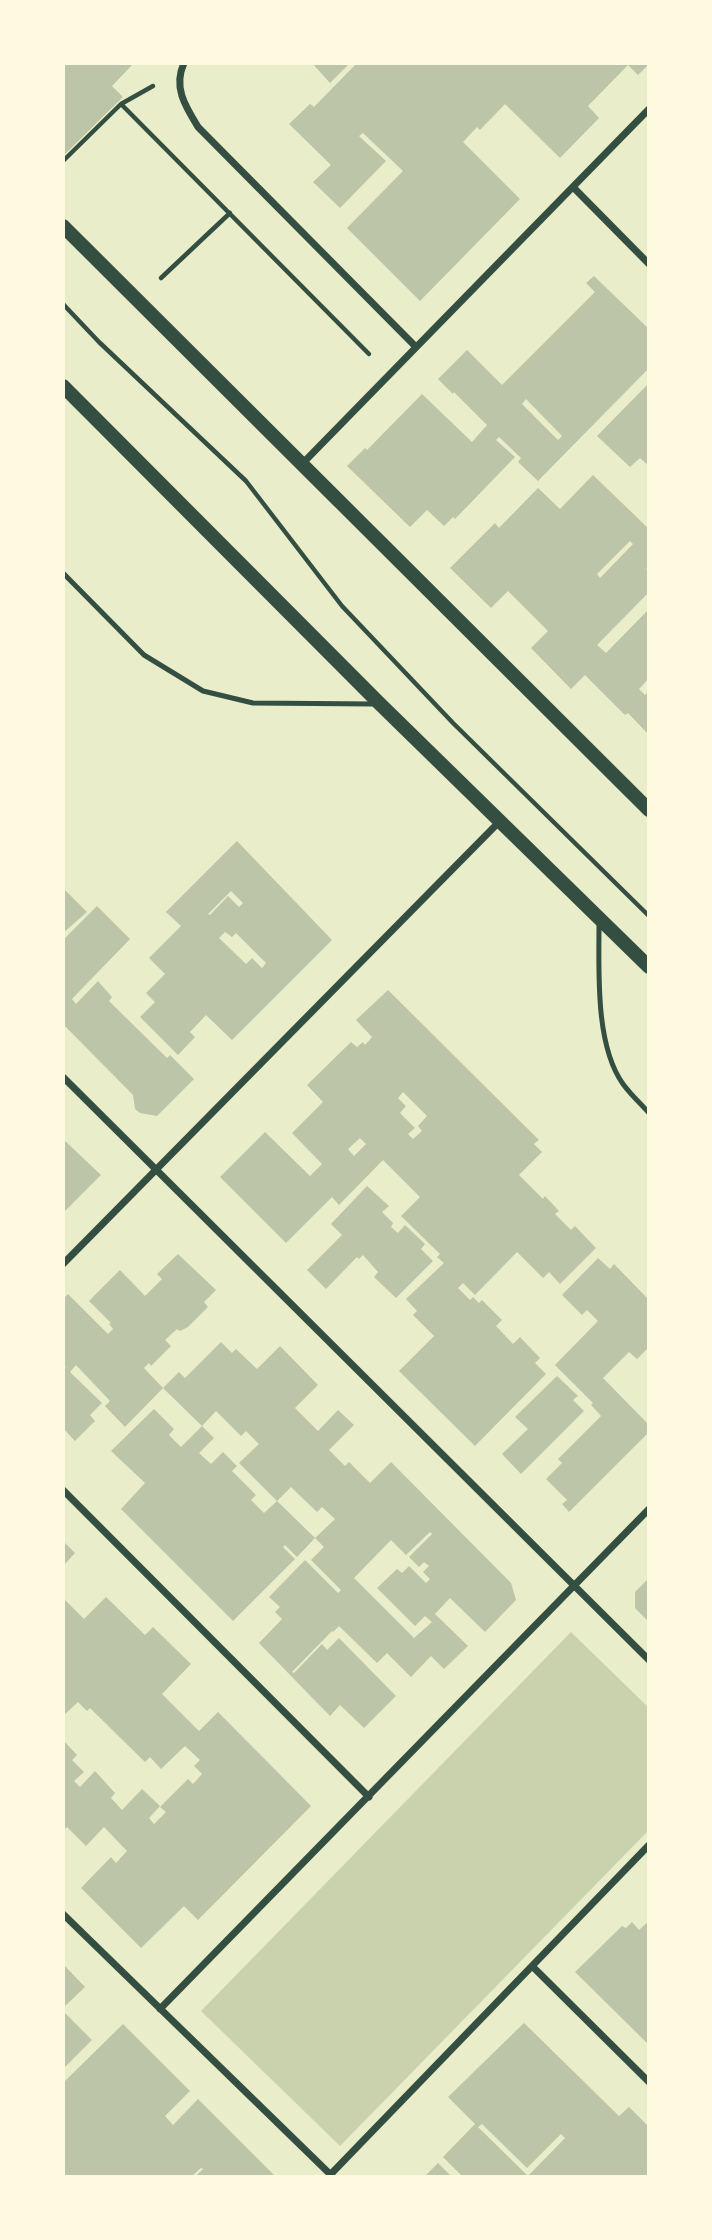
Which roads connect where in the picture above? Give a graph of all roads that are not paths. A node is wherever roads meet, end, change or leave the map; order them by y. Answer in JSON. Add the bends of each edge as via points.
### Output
{"nodes":[{"id":1,"x":184,"y":63,"type":"edge"},
{"id":2,"x":649,"y":109,"type":"edge"},
{"id":3,"x":572,"y":187,"type":"junction"},
{"id":4,"x":63,"y":226,"type":"edge"},
{"id":5,"x":649,"y":264,"type":"edge"},
{"id":6,"x":416,"y":347,"type":"junction"},
{"id":7,"x":63,"y":386,"type":"edge"},
{"id":8,"x":302,"y":464,"type":"junction"},
{"id":9,"x":63,"y":573,"type":"edge"},
{"id":10,"x":380,"y":704,"type":"junction"},
{"id":11,"x":649,"y":810,"type":"edge"},
{"id":12,"x":500,"y":820,"type":"junction"},
{"id":13,"x":598,"y":917,"type":"junction"},
{"id":14,"x":649,"y":967,"type":"edge"},
{"id":15,"x":63,"y":1077,"type":"edge"},
{"id":16,"x":649,"y":1113,"type":"edge"},
{"id":17,"x":155,"y":1169,"type":"junction"},
{"id":18,"x":63,"y":1264,"type":"edge"},
{"id":19,"x":63,"y":1490,"type":"edge"},
{"id":20,"x":649,"y":1509,"type":"edge"},
{"id":21,"x":574,"y":1586,"type":"junction"},
{"id":22,"x":649,"y":1660,"type":"edge"},
{"id":23,"x":369,"y":1797,"type":"junction"},
{"id":24,"x":649,"y":1845,"type":"edge"},
{"id":25,"x":63,"y":1914,"type":"edge"},
{"id":26,"x":532,"y":1966,"type":"junction"},
{"id":27,"x":160,"y":2009,"type":"junction"},
{"id":28,"x":649,"y":2082,"type":"edge"},
{"id":29,"x":331,"y":2176,"type":"edge"}],
"edges":[{"from":1,"to":6,"type":"street","via":[[179,89],[198,127]]},
{"from":2,"to":3,"type":"street"},
{"from":3,"to":5,"type":"street"},
{"from":3,"to":6,"type":"street"},
{"from":4,"to":8,"type":"main road"},
{"from":6,"to":8,"type":"street"},
{"from":7,"to":10,"type":"main road"},
{"from":8,"to":11,"type":"main road"},
{"from":9,"to":10,"type":"lane","via":[[144,654],[203,691],[253,703]]},
{"from":10,"to":12,"type":"main road"},
{"from":12,"to":13,"type":"main road"},
{"from":12,"to":17,"type":"street"},
{"from":13,"to":14,"type":"main road"},
{"from":13,"to":16,"type":"lane","via":[[600,1001],[607,1048],[622,1083]]},
{"from":15,"to":17,"type":"street"},
{"from":17,"to":18,"type":"street"},
{"from":17,"to":21,"type":"street"},
{"from":19,"to":23,"type":"street"},
{"from":20,"to":21,"type":"street"},
{"from":21,"to":22,"type":"street"},
{"from":21,"to":23,"type":"street"},
{"from":23,"to":27,"type":"street"},
{"from":24,"to":26,"type":"street"},
{"from":25,"to":27,"type":"street"},
{"from":26,"to":28,"type":"street"},
{"from":26,"to":29,"type":"street"},
{"from":27,"to":29,"type":"street"}]}
